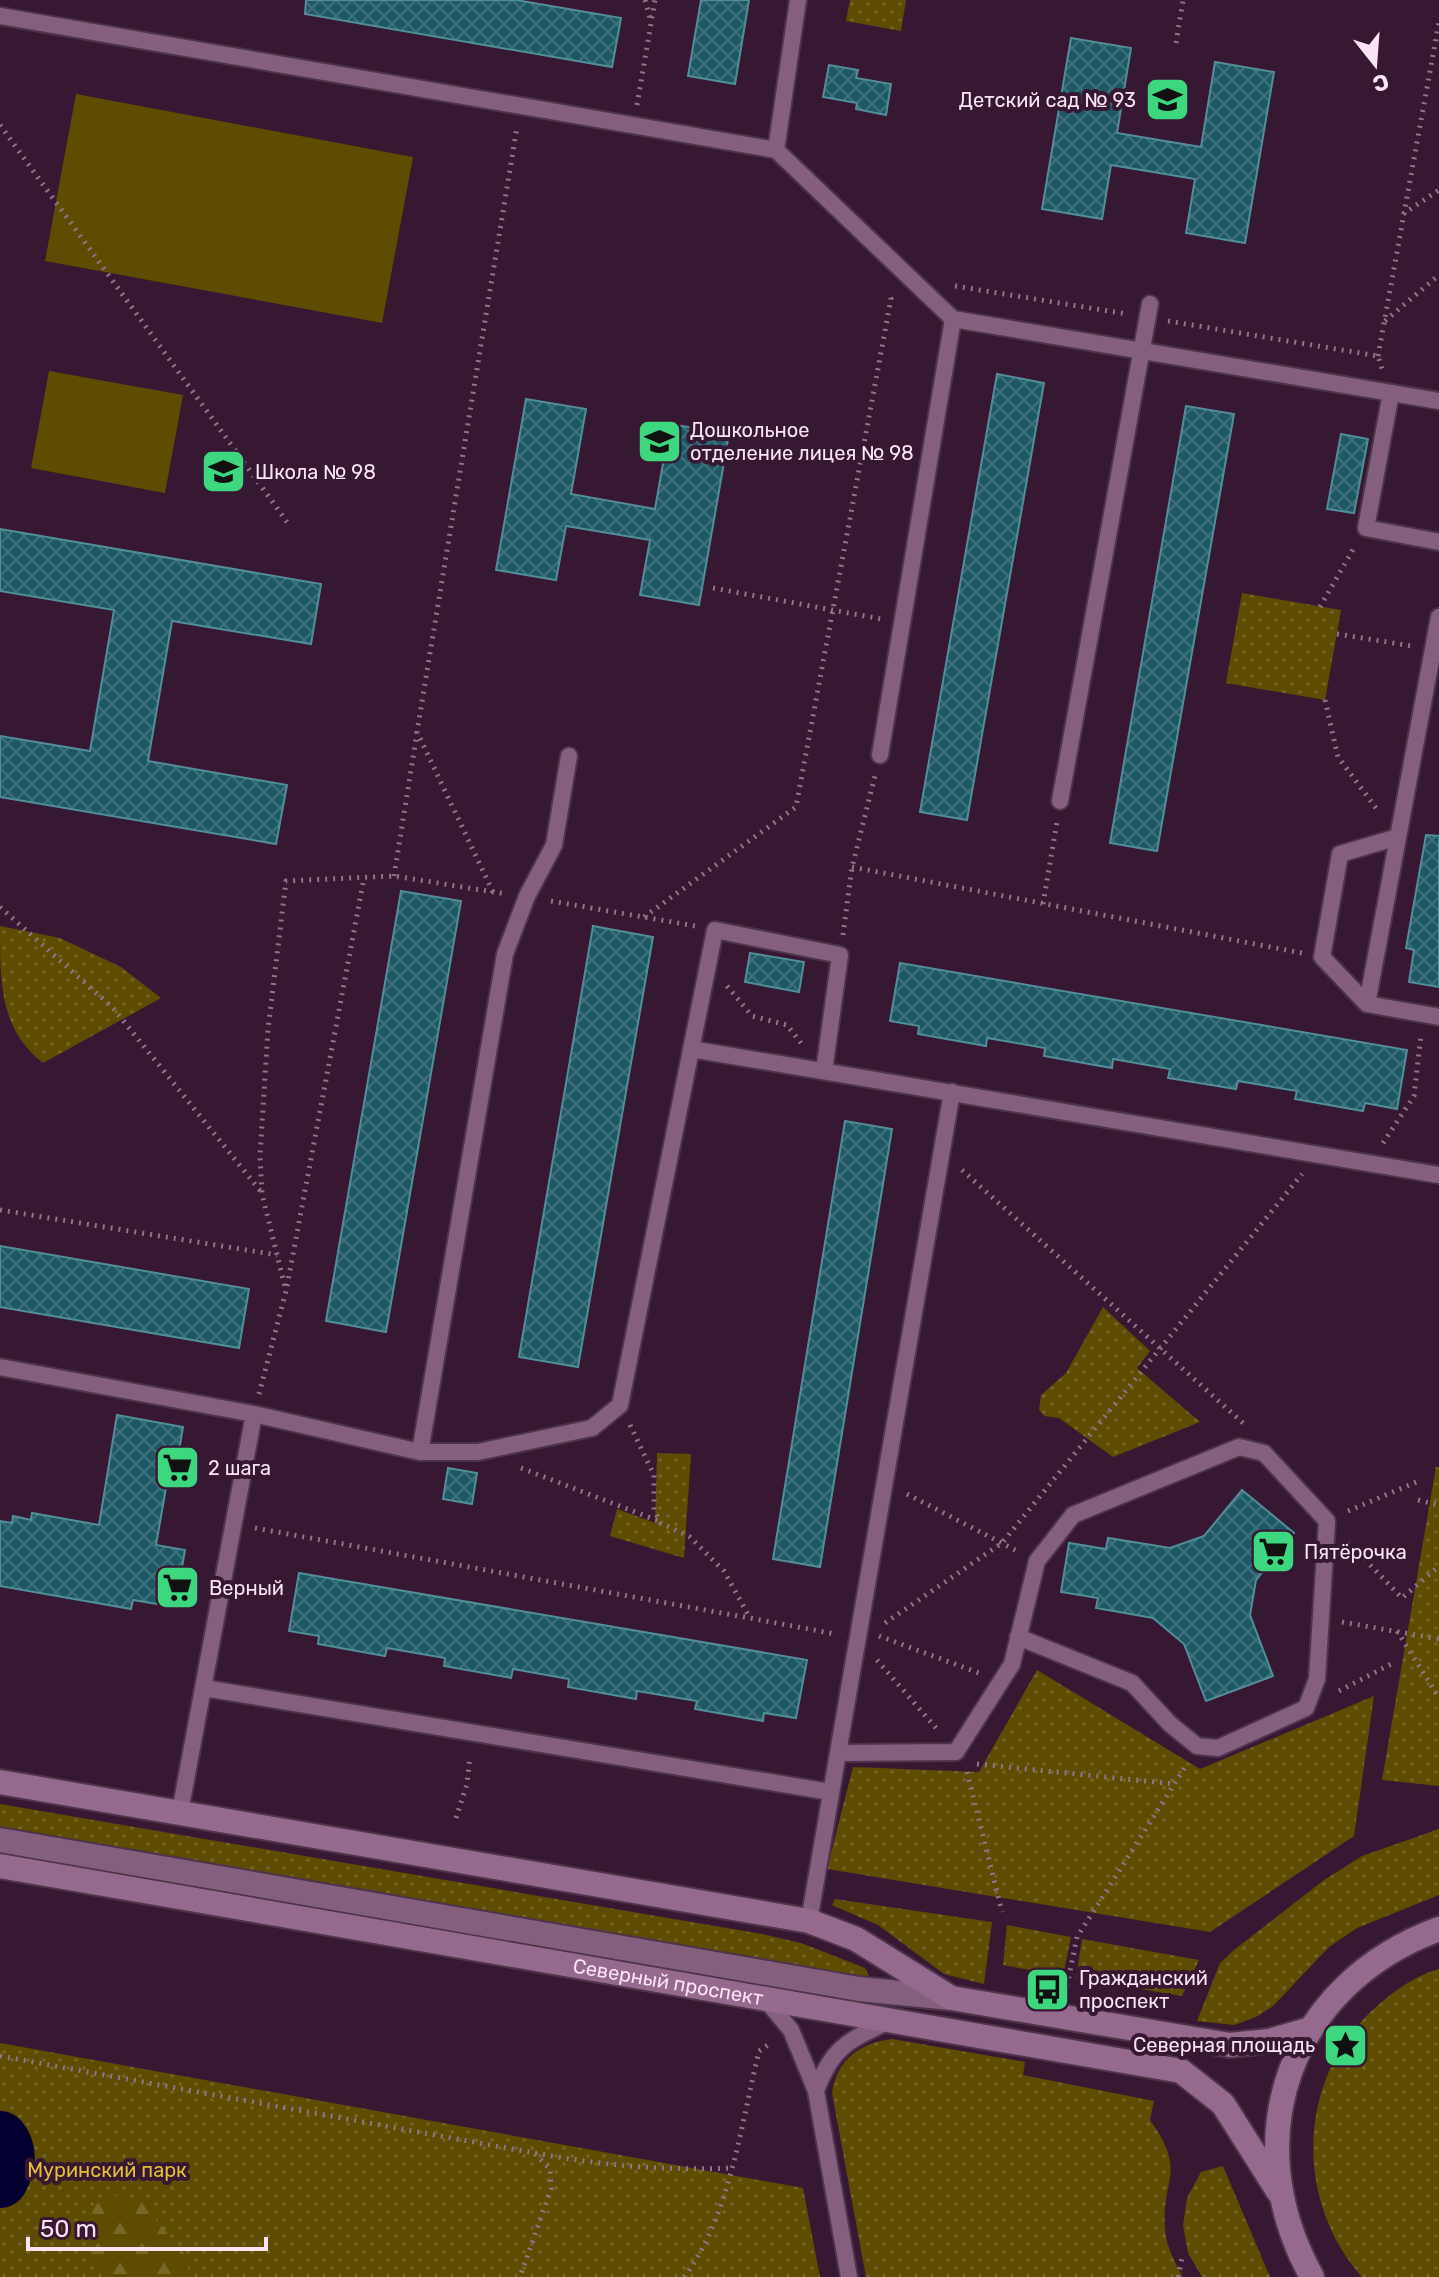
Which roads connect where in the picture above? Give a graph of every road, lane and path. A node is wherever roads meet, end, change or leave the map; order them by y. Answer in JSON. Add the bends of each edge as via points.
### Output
{"nodes":[{"id":1,"x":645,"y":0,"type":"edge"},
{"id":2,"x":655,"y":0,"type":"edge"},
{"id":3,"x":798,"y":0,"type":"edge"},
{"id":4,"x":1183,"y":0,"type":"edge"},
{"id":5,"x":0,"y":16,"type":"edge"},
{"id":6,"x":652,"y":22,"type":"junction"},
{"id":7,"x":1439,"y":22,"type":"edge"},
{"id":8,"x":1176,"y":43,"type":"dead end"},
{"id":9,"x":520,"y":106,"type":"junction"},
{"id":10,"x":0,"y":125,"type":"edge"},
{"id":11,"x":633,"y":126,"type":"junction"},
{"id":12,"x":776,"y":150,"type":"junction"},
{"id":13,"x":1439,"y":190,"type":"edge"},
{"id":14,"x":1402,"y":215,"type":"junction"},
{"id":15,"x":878,"y":248,"type":"junction"},
{"id":16,"x":1439,"y":275,"type":"edge"},
{"id":17,"x":1150,"y":304,"type":"dead end"},
{"id":18,"x":953,"y":319,"type":"junction"},
{"id":19,"x":1384,"y":321,"type":"junction"},
{"id":20,"x":1144,"y":349,"type":"junction"},
{"id":21,"x":1378,"y":356,"type":"dead end"},
{"id":22,"x":1391,"y":393,"type":"junction"},
{"id":23,"x":1439,"y":401,"type":"edge"},
{"id":24,"x":287,"y":522,"type":"dead end"},
{"id":25,"x":1366,"y":528,"type":"junction"},
{"id":26,"x":1439,"y":542,"type":"edge"},
{"id":27,"x":713,"y":588,"type":"dead end"},
{"id":28,"x":1320,"y":607,"type":"dead end"},
{"id":29,"x":833,"y":610,"type":"junction"},
{"id":30,"x":1439,"y":617,"type":"edge"},
{"id":31,"x":902,"y":623,"type":"junction"},
{"id":32,"x":1337,"y":634,"type":"dead end"},
{"id":33,"x":1433,"y":649,"type":"junction"},
{"id":34,"x":1325,"y":700,"type":"dead end"},
{"id":35,"x":417,"y":732,"type":"junction"},
{"id":36,"x":880,"y":755,"type":"joint"},
{"id":37,"x":569,"y":756,"type":"dead end"},
{"id":38,"x":1060,"y":801,"type":"joint"},
{"id":39,"x":1398,"y":837,"type":"junction"},
{"id":40,"x":852,"y":867,"type":"junction"},
{"id":41,"x":394,"y":876,"type":"dead end"},
{"id":42,"x":364,"y":878,"type":"dead end"},
{"id":43,"x":286,"y":881,"type":"dead end"},
{"id":44,"x":493,"y":893,"type":"dead end"},
{"id":45,"x":1043,"y":904,"type":"junction"},
{"id":46,"x":0,"y":907,"type":"edge"},
{"id":47,"x":644,"y":917,"type":"dead end"},
{"id":48,"x":840,"y":955,"type":"junction"},
{"id":49,"x":1322,"y":957,"type":"junction"},
{"id":50,"x":724,"y":983,"type":"dead end"},
{"id":51,"x":1367,"y":1004,"type":"junction"},
{"id":52,"x":1431,"y":1016,"type":"edge"},
{"id":53,"x":691,"y":1049,"type":"junction"},
{"id":54,"x":824,"y":1071,"type":"junction"},
{"id":55,"x":952,"y":1092,"type":"junction"},
{"id":56,"x":942,"y":1152,"type":"junction"},
{"id":57,"x":1318,"y":1154,"type":"junction"},
{"id":58,"x":1369,"y":1163,"type":"junction"},
{"id":59,"x":1439,"y":1175,"type":"edge"},
{"id":60,"x":262,"y":1194,"type":"junction"},
{"id":61,"x":0,"y":1210,"type":"edge"},
{"id":62,"x":277,"y":1255,"type":"junction"},
{"id":63,"x":286,"y":1291,"type":"junction"},
{"id":64,"x":1160,"y":1349,"type":"junction"},
{"id":65,"x":0,"y":1367,"type":"edge"},
{"id":66,"x":620,"y":1405,"type":"junction"},
{"id":67,"x":254,"y":1414,"type":"junction"},
{"id":68,"x":420,"y":1452,"type":"junction"},
{"id":69,"x":478,"y":1452,"type":"junction"},
{"id":70,"x":1264,"y":1453,"type":"junction"},
{"id":71,"x":1421,"y":1480,"type":"dead end"},
{"id":72,"x":885,"y":1482,"type":"junction"},
{"id":73,"x":1418,"y":1500,"type":"dead end"},
{"id":74,"x":1439,"y":1505,"type":"edge"},
{"id":75,"x":1327,"y":1521,"type":"junction"},
{"id":76,"x":661,"y":1523,"type":"junction"},
{"id":77,"x":234,"y":1525,"type":"junction"},
{"id":78,"x":1002,"y":1543,"type":"junction"},
{"id":79,"x":1037,"y":1561,"type":"junction"},
{"id":80,"x":1439,"y":1566,"type":"edge"},
{"id":81,"x":750,"y":1618,"type":"junction"},
{"id":82,"x":1320,"y":1618,"type":"junction"},
{"id":83,"x":1397,"y":1630,"type":"junction"},
{"id":84,"x":1018,"y":1637,"type":"junction"},
{"id":85,"x":858,"y":1638,"type":"junction"},
{"id":86,"x":1439,"y":1639,"type":"edge"},
{"id":87,"x":1391,"y":1664,"type":"dead end"},
{"id":88,"x":1002,"y":1682,"type":"junction"},
{"id":89,"x":204,"y":1688,"type":"junction"},
{"id":90,"x":1439,"y":1698,"type":"edge"},
{"id":91,"x":1306,"y":1708,"type":"junction"},
{"id":92,"x":467,"y":1732,"type":"junction"},
{"id":93,"x":838,"y":1753,"type":"junction"},
{"id":94,"x":964,"y":1763,"type":"dead end"},
{"id":95,"x":0,"y":1782,"type":"edge"},
{"id":96,"x":830,"y":1792,"type":"junction"},
{"id":97,"x":180,"y":1812,"type":"junction"},
{"id":98,"x":456,"y":1818,"type":"dead end"},
{"id":99,"x":0,"y":1840,"type":"edge"},
{"id":100,"x":0,"y":1866,"type":"edge"},
{"id":101,"x":809,"y":1921,"type":"junction"},
{"id":102,"x":1439,"y":1929,"type":"edge"},
{"id":103,"x":1067,"y":1986,"type":"dead end"},
{"id":104,"x":951,"y":1998,"type":"junction"},
{"id":105,"x":765,"y":1999,"type":"junction"},
{"id":106,"x":890,"y":2020,"type":"junction"},
{"id":107,"x":791,"y":2030,"type":"junction"},
{"id":108,"x":1307,"y":2030,"type":"junction"},
{"id":109,"x":0,"y":2056,"type":"edge"},
{"id":110,"x":816,"y":2091,"type":"junction"},
{"id":111,"x":534,"y":2153,"type":"junction"},
{"id":112,"x":730,"y":2168,"type":"junction"},
{"id":113,"x":1278,"y":2191,"type":"junction"},
{"id":114,"x":1182,"y":2258,"type":"dead end"},
{"id":115,"x":520,"y":2277,"type":"edge"},
{"id":116,"x":684,"y":2277,"type":"edge"},
{"id":117,"x":849,"y":2277,"type":"edge"},
{"id":118,"x":1178,"y":2277,"type":"edge"},
{"id":119,"x":1312,"y":2277,"type":"edge"}],
"edges":[{"from":1,"to":6,"type":"path"},
{"from":2,"to":6,"type":"path"},
{"from":3,"to":12,"type":"lane"},
{"from":4,"to":8,"type":"path"},
{"from":5,"to":9,"type":"lane"},
{"from":6,"to":11,"type":"path"},
{"from":7,"to":14,"type":"path"},
{"from":9,"to":11,"type":"lane"},
{"from":9,"to":35,"type":"path"},
{"from":10,"to":24,"type":"path"},
{"from":11,"to":12,"type":"lane"},
{"from":12,"to":15,"type":"lane"},
{"from":13,"to":14,"type":"path"},
{"from":14,"to":19,"type":"path"},
{"from":15,"to":18,"type":"lane"},
{"from":15,"to":29,"type":"path","via":[[891,299]]},
{"from":16,"to":19,"type":"path"},
{"from":17,"to":20,"type":"lane"},
{"from":18,"to":20,"type":"lane"},
{"from":18,"to":31,"type":"lane"},
{"from":19,"to":21,"type":"path"},
{"from":20,"to":22,"type":"lane"},
{"from":20,"to":38,"type":"lane"},
{"from":22,"to":23,"type":"lane"},
{"from":22,"to":25,"type":"lane"},
{"from":25,"to":26,"type":"lane"},
{"from":25,"to":28,"type":"path"},
{"from":27,"to":29,"type":"path"},
{"from":29,"to":31,"type":"path"},
{"from":29,"to":47,"type":"path","via":[[796,807]]},
{"from":30,"to":33,"type":"lane"},
{"from":31,"to":36,"type":"lane"},
{"from":32,"to":33,"type":"path"},
{"from":33,"to":39,"type":"lane"},
{"from":34,"to":39,"type":"path","via":[[1338,757]]},
{"from":35,"to":41,"type":"path"},
{"from":35,"to":44,"type":"path"},
{"from":36,"to":40,"type":"path"},
{"from":37,"to":68,"type":"lane","via":[[554,845],[505,954]]},
{"from":38,"to":45,"type":"path"},
{"from":39,"to":49,"type":"lane","via":[[1340,854]]},
{"from":39,"to":51,"type":"lane"},
{"from":40,"to":45,"type":"path"},
{"from":40,"to":48,"type":"path"},
{"from":42,"to":63,"type":"path"},
{"from":43,"to":60,"type":"path","via":[[268,1029]]},
{"from":45,"to":49,"type":"path"},
{"from":46,"to":60,"type":"path","via":[[113,1008]]},
{"from":48,"to":53,"type":"lane","via":[[715,930]]},
{"from":48,"to":54,"type":"lane"},
{"from":49,"to":51,"type":"lane"},
{"from":50,"to":54,"type":"path","via":[[752,1016],[787,1025]]},
{"from":51,"to":52,"type":"lane"},
{"from":52,"to":58,"type":"path","via":[[1414,1096]]},
{"from":53,"to":54,"type":"lane"},
{"from":53,"to":66,"type":"lane"},
{"from":54,"to":55,"type":"lane"},
{"from":55,"to":56,"type":"lane"},
{"from":55,"to":57,"type":"lane"},
{"from":56,"to":64,"type":"path"},
{"from":56,"to":72,"type":"lane"},
{"from":57,"to":58,"type":"lane"},
{"from":57,"to":64,"type":"path"},
{"from":58,"to":59,"type":"lane"},
{"from":60,"to":62,"type":"path"},
{"from":61,"to":62,"type":"path"},
{"from":62,"to":63,"type":"path"},
{"from":63,"to":67,"type":"path"},
{"from":64,"to":70,"type":"path","via":[[1255,1434]]},
{"from":64,"to":78,"type":"path"},
{"from":65,"to":67,"type":"lane"},
{"from":66,"to":69,"type":"lane","via":[[592,1428]]},
{"from":66,"to":76,"type":"path","via":[[654,1475],[654,1510]]},
{"from":67,"to":68,"type":"lane"},
{"from":67,"to":77,"type":"lane"},
{"from":68,"to":69,"type":"lane"},
{"from":69,"to":76,"type":"path"},
{"from":70,"to":75,"type":"lane"},
{"from":70,"to":79,"type":"lane","via":[[1239,1447],[1073,1515]]},
{"from":71,"to":75,"type":"path"},
{"from":72,"to":78,"type":"path"},
{"from":72,"to":85,"type":"lane"},
{"from":73,"to":74,"type":"path"},
{"from":75,"to":80,"type":"path","via":[[1402,1598]]},
{"from":75,"to":82,"type":"lane"},
{"from":76,"to":81,"type":"path","via":[[690,1537],[724,1571]]},
{"from":77,"to":81,"type":"path"},
{"from":77,"to":89,"type":"lane"},
{"from":78,"to":79,"type":"path"},
{"from":78,"to":88,"type":"path","via":[[871,1633]]},
{"from":79,"to":84,"type":"lane"},
{"from":81,"to":85,"type":"path"},
{"from":82,"to":83,"type":"path"},
{"from":82,"to":91,"type":"lane","via":[[1317,1679]]},
{"from":83,"to":86,"type":"path"},
{"from":83,"to":90,"type":"path"},
{"from":84,"to":88,"type":"lane"},
{"from":84,"to":91,"type":"lane","via":[[1132,1683],[1197,1746],[1218,1748]]},
{"from":85,"to":93,"type":"lane"},
{"from":87,"to":91,"type":"path"},
{"from":88,"to":93,"type":"lane","via":[[956,1752]]},
{"from":89,"to":92,"type":"lane"},
{"from":89,"to":97,"type":"lane"},
{"from":92,"to":96,"type":"lane"},
{"from":92,"to":98,"type":"path","via":[[467,1784]]},
{"from":93,"to":96,"type":"lane"},
{"from":94,"to":103,"type":"path","via":[[1175,1784],[1077,1937]]},
{"from":95,"to":97,"type":"main road","name":"Северный проспект"},
{"from":96,"to":101,"type":"lane"},
{"from":97,"to":101,"type":"main road","name":"Северный проспект"},
{"from":99,"to":104,"type":"street","name":"Северный проспект","via":[[859,1989]]},
{"from":100,"to":105,"type":"main road","name":"Северный проспект"},
{"from":101,"to":104,"type":"main road","name":"Северный проспект","via":[[856,1939]]},
{"from":102,"to":108,"type":"main road","via":[[1379,1957],[1349,1981]]},
{"from":104,"to":108,"type":"main road","name":"Северный проспект","via":[[1230,2045]]},
{"from":105,"to":106,"type":"main road","name":"Северный проспект"},
{"from":105,"to":107,"type":"lane"},
{"from":106,"to":110,"type":"lane","via":[[845,2042],[826,2063]]},
{"from":106,"to":113,"type":"main road","name":"Северный проспект","via":[[1181,2071],[1223,2104]]},
{"from":107,"to":110,"type":"lane"},
{"from":107,"to":112,"type":"path","via":[[759,2051]]},
{"from":108,"to":113,"type":"main road","via":[[1277,2114]]},
{"from":109,"to":111,"type":"path"},
{"from":110,"to":117,"type":"lane"},
{"from":111,"to":112,"type":"path","via":[[674,2171]]},
{"from":111,"to":115,"type":"path","via":[[550,2169],[551,2189]]},
{"from":112,"to":116,"type":"path","via":[[715,2226]]},
{"from":113,"to":119,"type":"main road","via":[[1292,2242]]},
{"from":114,"to":118,"type":"path"}]}
